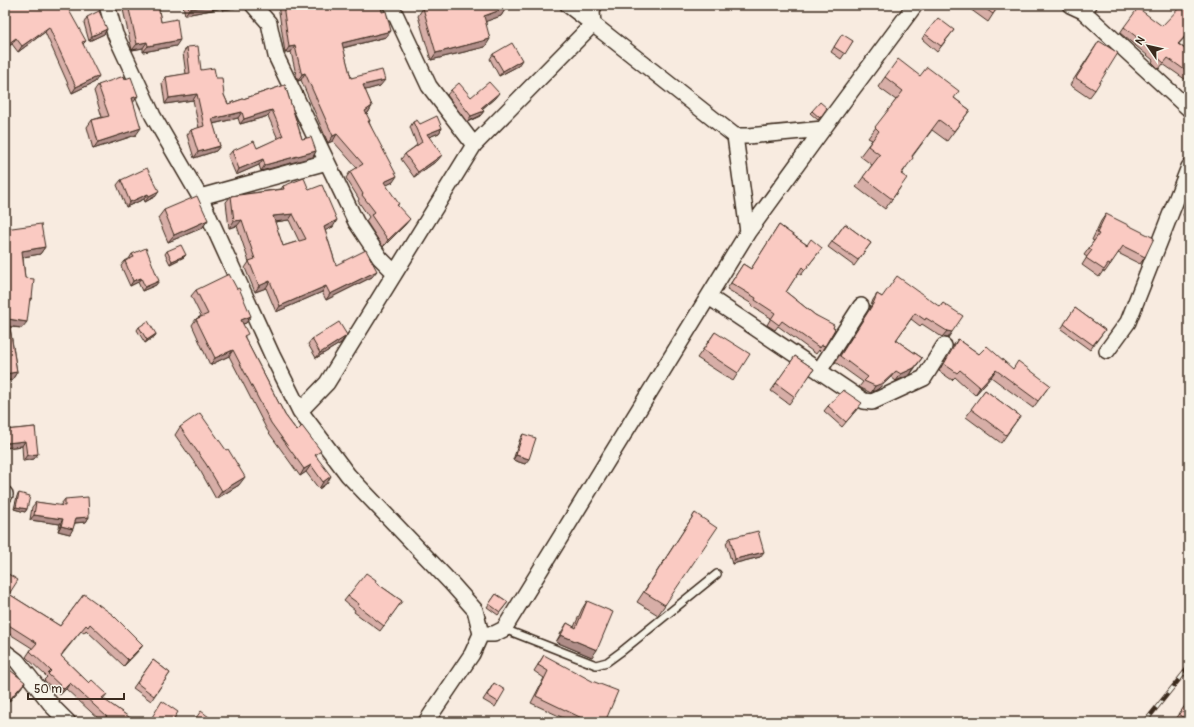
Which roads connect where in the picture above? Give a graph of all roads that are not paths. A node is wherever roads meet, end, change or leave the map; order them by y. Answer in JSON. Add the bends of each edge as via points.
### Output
{"nodes":[{"id":1,"x":107,"y":5,"type":"edge"},
{"id":2,"x":253,"y":5,"type":"edge"},
{"id":3,"x":392,"y":5,"type":"edge"},
{"id":4,"x":568,"y":5,"type":"edge"},
{"id":5,"x":594,"y":5,"type":"edge"},
{"id":6,"x":915,"y":5,"type":"edge"},
{"id":7,"x":1070,"y":5,"type":"edge"},
{"id":8,"x":1086,"y":8,"type":"edge"},
{"id":9,"x":593,"y":24,"type":"junction"},
{"id":10,"x":1189,"y":109,"type":"edge"},
{"id":11,"x":823,"y":129,"type":"junction"},
{"id":12,"x":735,"y":136,"type":"junction"},
{"id":13,"x":474,"y":145,"type":"junction"},
{"id":14,"x":327,"y":162,"type":"junction"},
{"id":15,"x":1189,"y":167,"type":"edge"},
{"id":16,"x":200,"y":197,"type":"junction"},
{"id":17,"x":748,"y":232,"type":"junction"},
{"id":18,"x":395,"y":273,"type":"junction"},
{"id":19,"x":709,"y":297,"type":"junction"},
{"id":20,"x":861,"y":306,"type":"dead end"},
{"id":21,"x":944,"y":346,"type":"dead end"},
{"id":22,"x":1107,"y":351,"type":"dead end"},
{"id":23,"x":819,"y":371,"type":"junction"},
{"id":24,"x":300,"y":411,"type":"junction"},
{"id":25,"x":717,"y":574,"type":"dead end"},
{"id":26,"x":504,"y":629,"type":"junction"},
{"id":27,"x":481,"y":634,"type":"junction"},
{"id":28,"x":5,"y":652,"type":"edge"},
{"id":29,"x":68,"y":722,"type":"edge"},
{"id":30,"x":426,"y":722,"type":"edge"}],
"edges":[{"from":1,"to":16,"type":"street","via":[[115,34],[153,116]]},
{"from":2,"to":14,"type":"street","via":[[269,23],[276,56]]},
{"from":3,"to":13,"type":"street","via":[[428,86]]},
{"from":4,"to":9,"type":"street"},
{"from":5,"to":9,"type":"street"},
{"from":6,"to":11,"type":"street"},
{"from":7,"to":8,"type":"street"},
{"from":8,"to":10,"type":"street"},
{"from":9,"to":12,"type":"street"},
{"from":9,"to":13,"type":"street"},
{"from":11,"to":12,"type":"street"},
{"from":11,"to":17,"type":"street"},
{"from":12,"to":17,"type":"street"},
{"from":13,"to":18,"type":"street"},
{"from":14,"to":16,"type":"street"},
{"from":14,"to":18,"type":"street","via":[[356,222],[380,258]]},
{"from":15,"to":22,"type":"street","via":[[1128,322]]},
{"from":16,"to":24,"type":"street"},
{"from":17,"to":19,"type":"street"},
{"from":18,"to":24,"type":"street","via":[[327,383]]},
{"from":19,"to":23,"type":"street"},
{"from":19,"to":26,"type":"street"},
{"from":20,"to":23,"type":"street"},
{"from":21,"to":23,"type":"street","via":[[924,378],[872,402],[864,401]]},
{"from":24,"to":27,"type":"street","via":[[348,475],[475,610]]},
{"from":25,"to":26,"type":"lane","via":[[607,662],[596,664]]},
{"from":26,"to":27,"type":"street","via":[[494,634]]},
{"from":27,"to":30,"type":"street","via":[[472,654]]},
{"from":28,"to":29,"type":"street","via":[[17,661]]}]}
